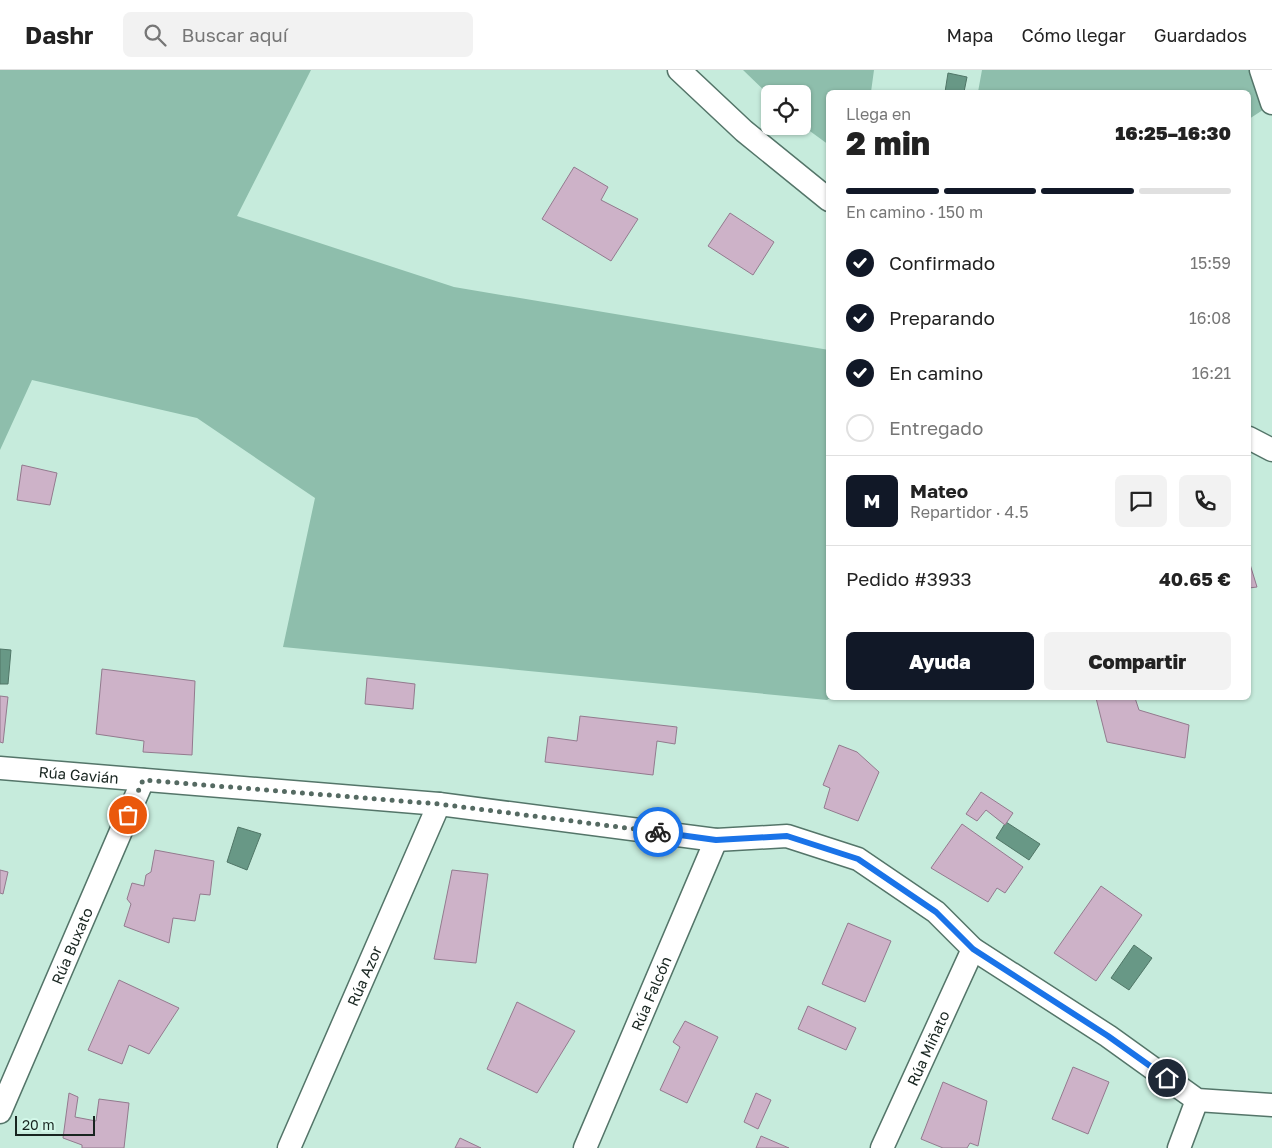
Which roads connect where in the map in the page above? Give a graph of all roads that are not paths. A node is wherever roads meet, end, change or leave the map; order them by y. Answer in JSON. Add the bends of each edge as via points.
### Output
{"nodes":[{"id":1,"x":680,"y":70,"type":"edge"},
{"id":2,"x":1261,"y":70,"type":"edge"},
{"id":3,"x":1272,"y":103,"type":"edge"},
{"id":4,"x":826,"y":198,"type":"edge"},
{"id":5,"x":1251,"y":439,"type":"edge"},
{"id":6,"x":1272,"y":450,"type":"edge"},
{"id":7,"x":0,"y":768,"type":"edge"},
{"id":8,"x":143,"y":780,"type":"junction"},
{"id":9,"x":439,"y":804,"type":"junction"},
{"id":10,"x":716,"y":840,"type":"junction"},
{"id":11,"x":973,"y":949,"type":"junction"},
{"id":12,"x":1197,"y":1100,"type":"junction"},
{"id":13,"x":1272,"y":1105,"type":"edge"},
{"id":14,"x":0,"y":1112,"type":"edge"},
{"id":15,"x":290,"y":1148,"type":"edge"},
{"id":16,"x":584,"y":1148,"type":"edge"},
{"id":17,"x":882,"y":1148,"type":"edge"},
{"id":18,"x":1179,"y":1148,"type":"edge"}],
"edges":[{"from":1,"to":4,"type":"street","via":[[744,131]]},
{"from":2,"to":3,"type":"street"},
{"from":5,"to":6,"type":"street"},
{"from":7,"to":8,"type":"street","name":"Rúa Gavián"},
{"from":8,"to":9,"type":"street","name":"Rúa Gavián"},
{"from":8,"to":14,"type":"street","name":"Rúa Buxato"},
{"from":9,"to":10,"type":"street","name":"Rúa Gavián"},
{"from":9,"to":15,"type":"street","name":"Rúa Azor"},
{"from":10,"to":11,"type":"street","name":"Rúa Gavián","via":[[787,836],[858,859],[936,912]]},
{"from":10,"to":16,"type":"street","name":"Rúa Falcón"},
{"from":11,"to":12,"type":"street","name":"Rúa Gavián","via":[[1108,1036]]},
{"from":11,"to":17,"type":"street","name":"Rúa Miñato"},
{"from":12,"to":13,"type":"street"},
{"from":12,"to":18,"type":"street"}]}
